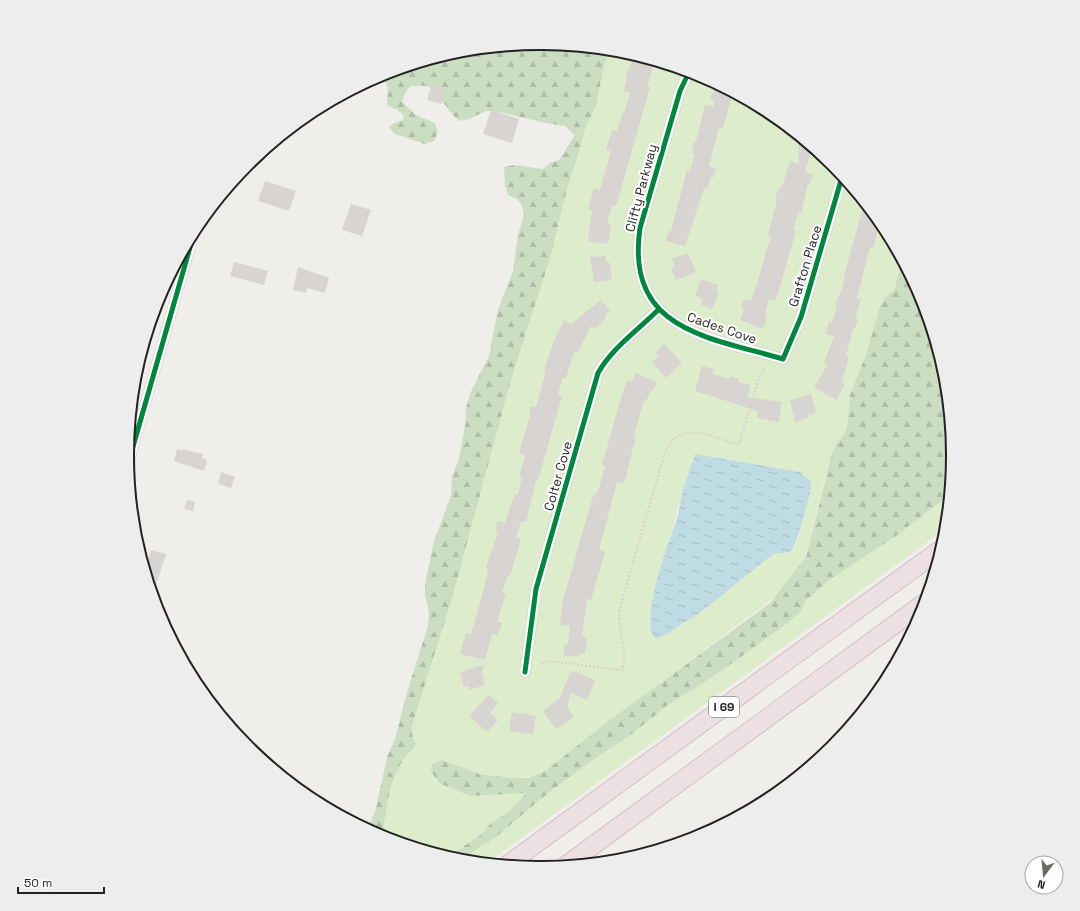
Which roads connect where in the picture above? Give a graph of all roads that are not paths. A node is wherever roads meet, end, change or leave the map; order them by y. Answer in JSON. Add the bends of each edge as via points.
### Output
{"nodes":[{"id":1,"x":687,"y":78,"type":"edge"},
{"id":2,"x":840,"y":183,"type":"edge"},
{"id":3,"x":188,"y":255,"type":"edge"},
{"id":4,"x":658,"y":310,"type":"junction"},
{"id":5,"x":783,"y":359,"type":"joint"},
{"id":6,"x":135,"y":441,"type":"edge"},
{"id":7,"x":933,"y":555,"type":"edge"},
{"id":8,"x":916,"y":609,"type":"edge"},
{"id":9,"x":525,"y":672,"type":"dead end"},
{"id":10,"x":574,"y":859,"type":"edge"},
{"id":11,"x":514,"y":860,"type":"edge"}],
"edges":[{"from":1,"to":4,"type":"street","name":"Clifty Parkway","via":[[677,101],[640,227],[638,242],[641,273],[647,291]]},
{"from":2,"to":5,"type":"street","name":"Grafton Place","via":[[801,317]]},
{"from":3,"to":6,"type":"street"},
{"from":4,"to":5,"type":"street","name":"Cades Cove","via":[[690,331]]},
{"from":4,"to":9,"type":"street","name":"Colter Cove","via":[[619,347],[598,373],[536,589]]},
{"from":7,"to":11,"type":"highway","number":"I 69"},
{"from":8,"to":10,"type":"highway","number":"I 69"}]}
